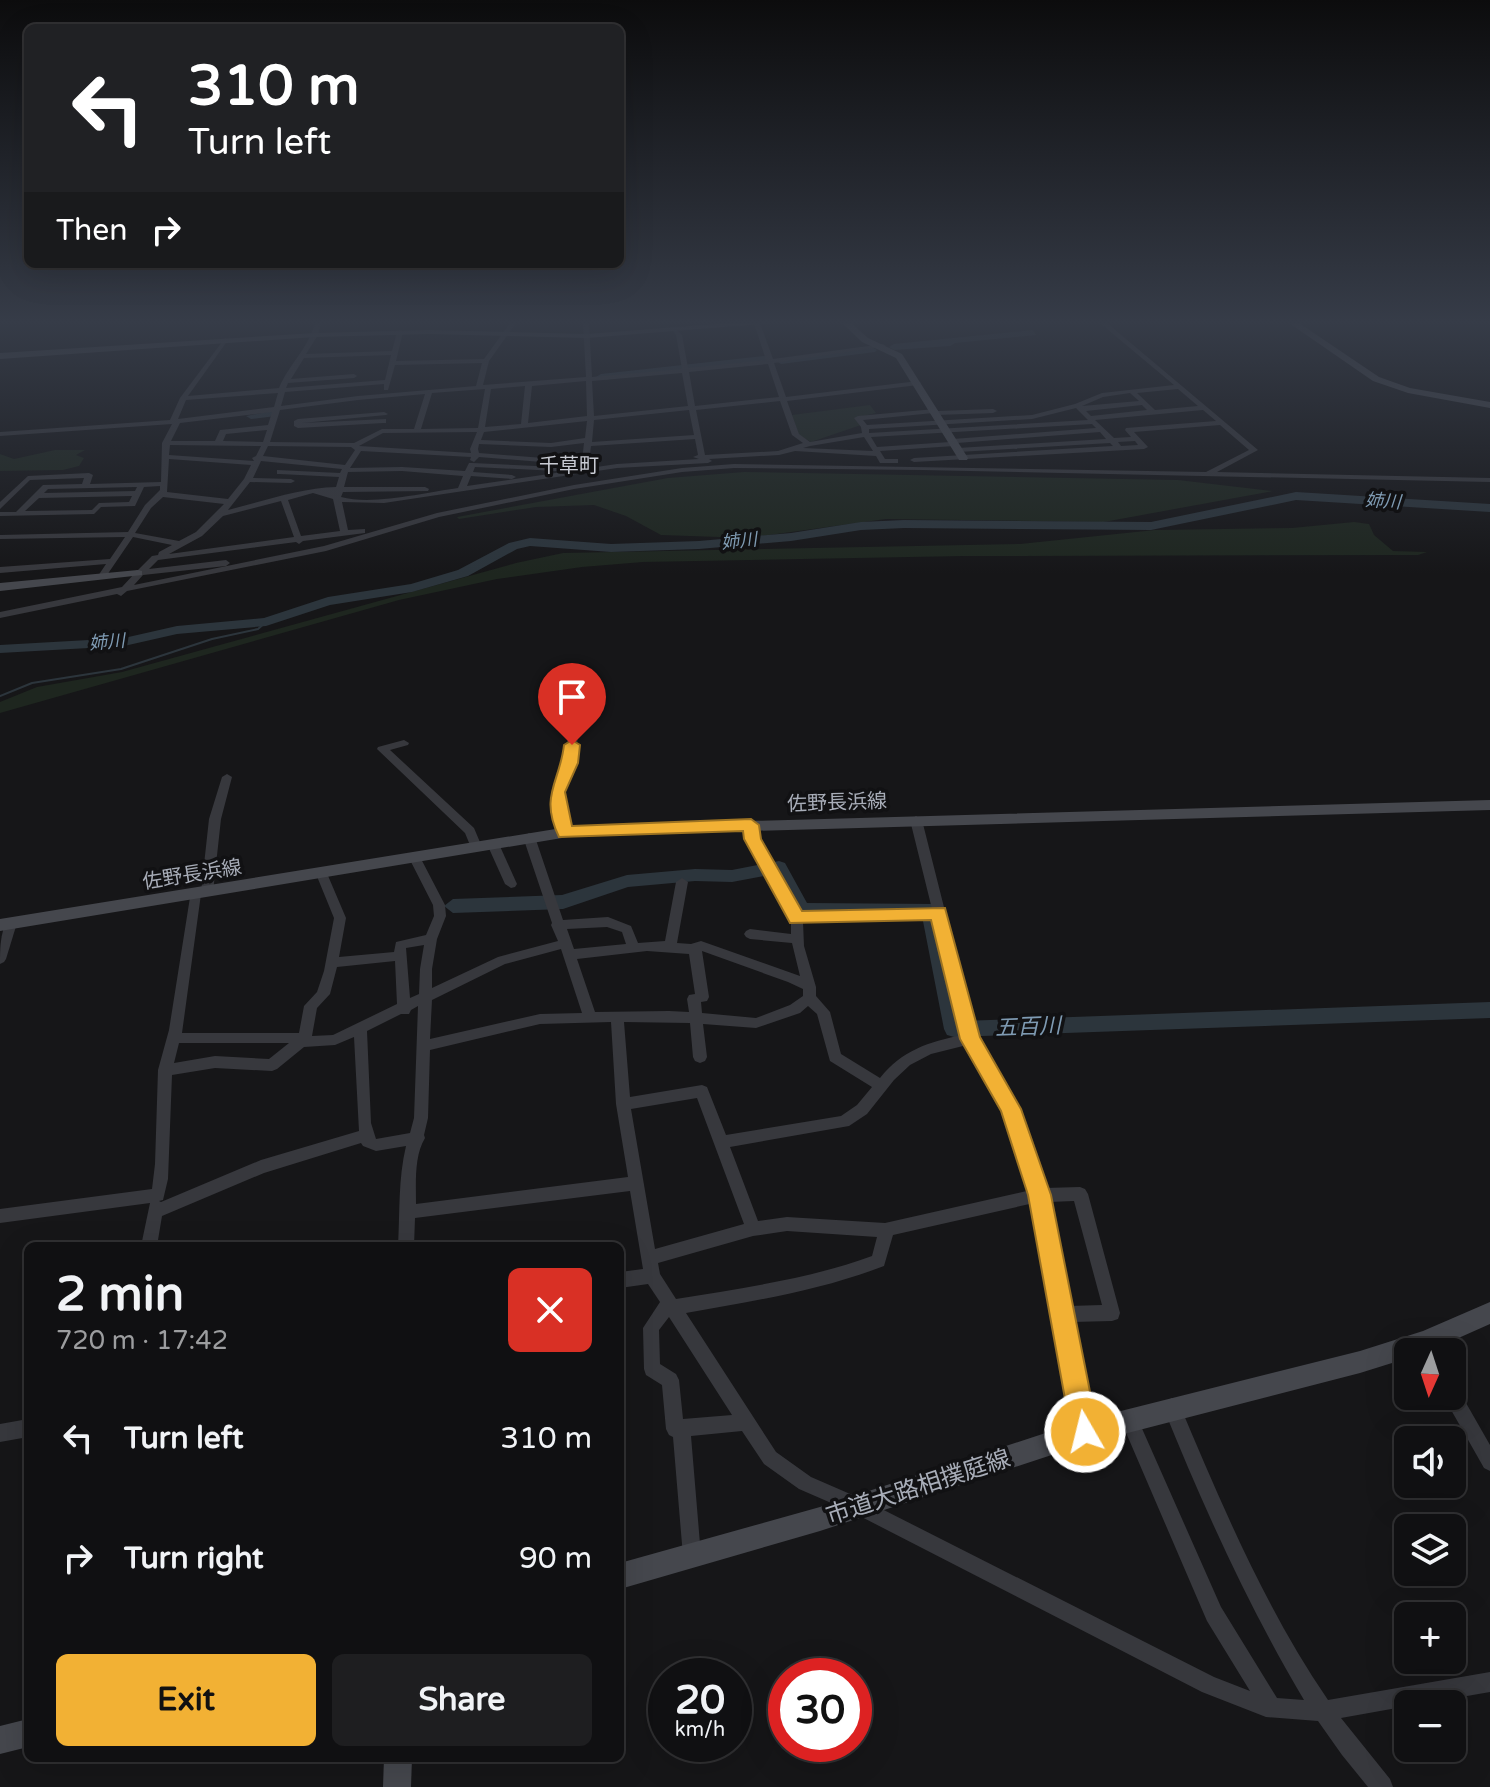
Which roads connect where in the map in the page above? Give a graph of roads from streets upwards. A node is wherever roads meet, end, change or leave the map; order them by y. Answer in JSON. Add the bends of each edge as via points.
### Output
{"nodes":[{"id":1,"x":179,"y":406,"type":"edge"},
{"id":2,"x":278,"y":406,"type":"edge"},
{"id":3,"x":339,"y":406,"type":"edge"},
{"id":4,"x":382,"y":406,"type":"edge"},
{"id":5,"x":424,"y":406,"type":"edge"},
{"id":6,"x":482,"y":406,"type":"edge"},
{"id":7,"x":526,"y":406,"type":"edge"},
{"id":8,"x":591,"y":406,"type":"edge"},
{"id":9,"x":708,"y":406,"type":"edge"},
{"id":10,"x":786,"y":406,"type":"edge"},
{"id":11,"x":932,"y":406,"type":"edge"},
{"id":12,"x":1089,"y":406,"type":"edge"},
{"id":13,"x":1147,"y":406,"type":"edge"},
{"id":14,"x":1079,"y":407,"type":"junction"},
{"id":15,"x":692,"y":408,"type":"junction"},
{"id":16,"x":1204,"y":408,"type":"joint"},
{"id":17,"x":993,"y":411,"type":"dead end"},
{"id":18,"x":935,"y":412,"type":"junction"},
{"id":19,"x":1153,"y":412,"type":"junction"},
{"id":20,"x":384,"y":417,"type":"junction"},
{"id":21,"x":1214,"y":417,"type":"junction"},
{"id":22,"x":591,"y":418,"type":"junction"},
{"id":23,"x":275,"y":419,"type":"junction"},
{"id":24,"x":1012,"y":419,"type":"junction"},
{"id":25,"x":1161,"y":420,"type":"junction"},
{"id":26,"x":175,"y":422,"type":"junction"},
{"id":27,"x":1222,"y":423,"type":"junction"},
{"id":28,"x":524,"y":426,"type":"junction"},
{"id":29,"x":1097,"y":426,"type":"junction"},
{"id":30,"x":1179,"y":426,"type":"junction"},
{"id":31,"x":1018,"y":427,"type":"junction"},
{"id":32,"x":1028,"y":427,"type":"junction"},
{"id":33,"x":1168,"y":427,"type":"junction"},
{"id":34,"x":1229,"y":429,"type":"junction"},
{"id":35,"x":481,"y":430,"type":"junction"},
{"id":36,"x":1129,"y":430,"type":"junction"},
{"id":37,"x":382,"y":431,"type":"junction"},
{"id":38,"x":415,"y":431,"type":"junction"},
{"id":39,"x":865,"y":431,"type":"junction"},
{"id":40,"x":0,"y":434,"type":"edge"},
{"id":41,"x":1049,"y":434,"type":"junction"},
{"id":42,"x":1034,"y":435,"type":"junction"},
{"id":43,"x":698,"y":437,"type":"junction"},
{"id":44,"x":1002,"y":438,"type":"junction"},
{"id":45,"x":1137,"y":439,"type":"junction"},
{"id":46,"x":1111,"y":440,"type":"junction"},
{"id":47,"x":953,"y":441,"type":"junction"},
{"id":48,"x":477,"y":442,"type":"junction"},
{"id":49,"x":588,"y":442,"type":"junction"},
{"id":50,"x":166,"y":443,"type":"junction"},
{"id":51,"x":1057,"y":443,"type":"junction"},
{"id":52,"x":218,"y":444,"type":"junction"},
{"id":53,"x":265,"y":444,"type":"junction"},
{"id":54,"x":809,"y":444,"type":"junction"},
{"id":55,"x":1007,"y":446,"type":"junction"},
{"id":56,"x":356,"y":447,"type":"junction"},
{"id":57,"x":1119,"y":448,"type":"junction"},
{"id":58,"x":401,"y":450,"type":"junction"},
{"id":59,"x":795,"y":450,"type":"junction"},
{"id":60,"x":413,"y":451,"type":"junction"},
{"id":61,"x":877,"y":452,"type":"junction"},
{"id":62,"x":1064,"y":452,"type":"junction"},
{"id":63,"x":476,"y":455,"type":"junction"},
{"id":64,"x":769,"y":455,"type":"junction"},
{"id":65,"x":1013,"y":455,"type":"junction"},
{"id":66,"x":166,"y":457,"type":"junction"},
{"id":67,"x":702,"y":457,"type":"junction"},
{"id":68,"x":255,"y":460,"type":"junction"},
{"id":69,"x":586,"y":461,"type":"junction"},
{"id":70,"x":306,"y":463,"type":"junction"},
{"id":71,"x":725,"y":464,"type":"junction"},
{"id":72,"x":472,"y":465,"type":"junction"},
{"id":73,"x":617,"y":466,"type":"junction"},
{"id":74,"x":922,"y":468,"type":"junction"},
{"id":75,"x":402,"y":469,"type":"junction"},
{"id":76,"x":596,"y":469,"type":"junction"},
{"id":77,"x":999,"y":469,"type":"junction"},
{"id":78,"x":345,"y":471,"type":"junction"},
{"id":79,"x":280,"y":472,"type":"dead end"},
{"id":80,"x":298,"y":473,"type":"junction"},
{"id":81,"x":571,"y":473,"type":"junction"},
{"id":82,"x":1209,"y":473,"type":"junction"},
{"id":83,"x":468,"y":475,"type":"junction"},
{"id":84,"x":248,"y":480,"type":"junction"},
{"id":85,"x":526,"y":480,"type":"junction"},
{"id":86,"x":1490,"y":480,"type":"edge"},
{"id":87,"x":291,"y":481,"type":"junction"},
{"id":88,"x":164,"y":484,"type":"junction"},
{"id":89,"x":85,"y":486,"type":"junction"},
{"id":90,"x":340,"y":487,"type":"junction"},
{"id":91,"x":140,"y":488,"type":"junction"},
{"id":92,"x":461,"y":490,"type":"junction"},
{"id":93,"x":313,"y":491,"type":"junction"},
{"id":94,"x":161,"y":494,"type":"junction"},
{"id":95,"x":36,"y":496,"type":"junction"},
{"id":96,"x":280,"y":497,"type":"junction"},
{"id":97,"x":337,"y":498,"type":"junction"},
{"id":98,"x":230,"y":502,"type":"junction"},
{"id":99,"x":0,"y":507,"type":"edge"},
{"id":100,"x":0,"y":514,"type":"edge"},
{"id":101,"x":18,"y":514,"type":"junction"},
{"id":102,"x":220,"y":514,"type":"junction"},
{"id":103,"x":416,"y":522,"type":"junction"},
{"id":104,"x":129,"y":534,"type":"junction"},
{"id":105,"x":345,"y":534,"type":"junction"},
{"id":106,"x":0,"y":537,"type":"edge"},
{"id":107,"x":299,"y":541,"type":"junction"},
{"id":108,"x":180,"y":544,"type":"junction"},
{"id":109,"x":155,"y":558,"type":"junction"},
{"id":110,"x":277,"y":559,"type":"junction"},
{"id":111,"x":113,"y":561,"type":"junction"},
{"id":112,"x":0,"y":570,"type":"edge"},
{"id":113,"x":138,"y":573,"type":"junction"},
{"id":114,"x":102,"y":576,"type":"junction"},
{"id":115,"x":0,"y":587,"type":"edge"},
{"id":116,"x":121,"y":593,"type":"junction"},
{"id":117,"x":0,"y":615,"type":"edge"},
{"id":118,"x":574,"y":727,"type":"dead end"},
{"id":119,"x":404,"y":743,"type":"dead end"},
{"id":120,"x":227,"y":777,"type":"dead end"},
{"id":121,"x":1490,"y":805,"type":"edge"},
{"id":122,"x":916,"y":820,"type":"junction"},
{"id":123,"x":751,"y":825,"type":"junction"},
{"id":124,"x":565,"y":832,"type":"junction"},
{"id":125,"x":529,"y":837,"type":"junction"},
{"id":126,"x":493,"y":844,"type":"junction"},
{"id":127,"x":476,"y":847,"type":"junction"},
{"id":128,"x":415,"y":858,"type":"junction"},
{"id":129,"x":322,"y":874,"type":"junction"},
{"id":130,"x":682,"y":882,"type":"dead end"},
{"id":131,"x":511,"y":884,"type":"dead end"},
{"id":132,"x":201,"y":893,"type":"junction"},
{"id":133,"x":938,"y":913,"type":"junction"},
{"id":134,"x":797,"y":918,"type":"junction"},
{"id":135,"x":6,"y":924,"type":"edge"},
{"id":136,"x":557,"y":925,"type":"junction"},
{"id":137,"x":750,"y":934,"type":"dead end"},
{"id":138,"x":431,"y":939,"type":"junction"},
{"id":139,"x":797,"y":939,"type":"junction"},
{"id":140,"x":670,"y":947,"type":"junction"},
{"id":141,"x":633,"y":948,"type":"junction"},
{"id":142,"x":566,"y":949,"type":"junction"},
{"id":143,"x":695,"y":950,"type":"junction"},
{"id":144,"x":401,"y":956,"type":"junction"},
{"id":145,"x":0,"y":959,"type":"edge"},
{"id":146,"x":331,"y":963,"type":"junction"},
{"id":147,"x":809,"y":992,"type":"junction"},
{"id":148,"x":425,"y":999,"type":"junction"},
{"id":149,"x":404,"y":1010,"type":"junction"},
{"id":150,"x":590,"y":1016,"type":"junction"},
{"id":151,"x":617,"y":1017,"type":"junction"},
{"id":152,"x":697,"y":1019,"type":"junction"},
{"id":153,"x":360,"y":1031,"type":"junction"},
{"id":154,"x":968,"y":1032,"type":"junction"},
{"id":155,"x":174,"y":1038,"type":"junction"},
{"id":156,"x":305,"y":1040,"type":"junction"},
{"id":157,"x":424,"y":1046,"type":"junction"},
{"id":158,"x":700,"y":1057,"type":"dead end"},
{"id":159,"x":165,"y":1070,"type":"junction"},
{"id":160,"x":882,"y":1086,"type":"junction"},
{"id":161,"x":623,"y":1104,"type":"junction"},
{"id":162,"x":367,"y":1135,"type":"junction"},
{"id":163,"x":418,"y":1138,"type":"junction"},
{"id":164,"x":722,"y":1142,"type":"junction"},
{"id":165,"x":637,"y":1183,"type":"junction"},
{"id":166,"x":1040,"y":1195,"type":"junction"},
{"id":167,"x":157,"y":1204,"type":"junction"},
{"id":168,"x":406,"y":1212,"type":"junction"},
{"id":169,"x":0,"y":1216,"type":"edge"},
{"id":170,"x":753,"y":1229,"type":"junction"},
{"id":171,"x":887,"y":1230,"type":"junction"},
{"id":172,"x":150,"y":1242,"type":"edge"},
{"id":173,"x":406,"y":1242,"type":"edge"},
{"id":174,"x":650,"y":1267,"type":"junction"},
{"id":175,"x":624,"y":1278,"type":"edge"},
{"id":176,"x":671,"y":1305,"type":"junction"},
{"id":177,"x":1490,"y":1313,"type":"edge"},
{"id":178,"x":1063,"y":1314,"type":"junction"},
{"id":179,"x":1444,"y":1338,"type":"edge"},
{"id":180,"x":1394,"y":1354,"type":"edge"},
{"id":181,"x":1172,"y":1407,"type":"junction"},
{"id":182,"x":1461,"y":1410,"type":"edge"},
{"id":183,"x":1130,"y":1421,"type":"junction"},
{"id":184,"x":746,"y":1422,"type":"junction"},
{"id":185,"x":681,"y":1428,"type":"junction"},
{"id":186,"x":24,"y":1429,"type":"edge"},
{"id":187,"x":1085,"y":1432,"type":"junction"},
{"id":188,"x":0,"y":1433,"type":"edge"},
{"id":189,"x":1490,"y":1462,"type":"edge"},
{"id":190,"x":858,"y":1506,"type":"junction"},
{"id":191,"x":692,"y":1556,"type":"junction"},
{"id":192,"x":624,"y":1575,"type":"edge"},
{"id":193,"x":1490,"y":1682,"type":"edge"},
{"id":194,"x":1272,"y":1708,"type":"junction"},
{"id":195,"x":1322,"y":1711,"type":"junction"},
{"id":196,"x":24,"y":1734,"type":"edge"},
{"id":197,"x":0,"y":1740,"type":"edge"},
{"id":198,"x":398,"y":1762,"type":"edge"},
{"id":199,"x":397,"y":1787,"type":"edge"},
{"id":200,"x":1382,"y":1787,"type":"edge"}],
"edges":[{"from":1,"to":26,"type":"street"},
{"from":2,"to":23,"type":"street"},
{"from":3,"to":23,"type":"street"},
{"from":4,"to":20,"type":"street"},
{"from":5,"to":38,"type":"street"},
{"from":6,"to":35,"type":"street"},
{"from":7,"to":28,"type":"street"},
{"from":8,"to":22,"type":"street"},
{"from":9,"to":15,"type":"street"},
{"from":10,"to":54,"type":"street","via":[[796,435]]},
{"from":11,"to":18,"type":"street"},
{"from":12,"to":14,"type":"street"},
{"from":13,"to":19,"type":"street"},
{"from":14,"to":24,"type":"street"},
{"from":14,"to":29,"type":"street"},
{"from":15,"to":22,"type":"street"},
{"from":15,"to":43,"type":"street"},
{"from":16,"to":19,"type":"street"},
{"from":16,"to":21,"type":"street"},
{"from":17,"to":18,"type":"street"},
{"from":18,"to":39,"type":"street","via":[[858,418]]},
{"from":18,"to":47,"type":"street"},
{"from":19,"to":25,"type":"street"},
{"from":19,"to":29,"type":"street"},
{"from":20,"to":23,"type":"street","via":[[298,426],[298,421]]},
{"from":20,"to":37,"type":"street"},
{"from":21,"to":25,"type":"street"},
{"from":21,"to":27,"type":"street"},
{"from":22,"to":28,"type":"street"},
{"from":22,"to":49,"type":"street"},
{"from":23,"to":26,"type":"street"},
{"from":23,"to":52,"type":"street","via":[[223,432]]},
{"from":23,"to":53,"type":"street"},
{"from":24,"to":31,"type":"street"},
{"from":24,"to":47,"type":"street"},
{"from":25,"to":29,"type":"street"},
{"from":25,"to":33,"type":"street"},
{"from":26,"to":40,"type":"street"},
{"from":26,"to":50,"type":"street"},
{"from":27,"to":30,"type":"street"},
{"from":27,"to":34,"type":"street"},
{"from":28,"to":35,"type":"street"},
{"from":29,"to":32,"type":"street"},
{"from":29,"to":36,"type":"street"},
{"from":29,"to":41,"type":"street"},
{"from":29,"to":46,"type":"street"},
{"from":30,"to":33,"type":"street"},
{"from":30,"to":34,"type":"street","via":[[1185,433]]},
{"from":31,"to":32,"type":"street"},
{"from":31,"to":47,"type":"street"},
{"from":32,"to":42,"type":"street"},
{"from":33,"to":36,"type":"street"},
{"from":34,"to":82,"type":"street","via":[[1254,450]]},
{"from":35,"to":38,"type":"street"},
{"from":35,"to":48,"type":"street"},
{"from":36,"to":45,"type":"street"},
{"from":37,"to":38,"type":"street"},
{"from":37,"to":56,"type":"street"},
{"from":38,"to":58,"type":"street"},
{"from":39,"to":47,"type":"street"},
{"from":39,"to":54,"type":"street"},
{"from":39,"to":61,"type":"street"},
{"from":41,"to":42,"type":"street"},
{"from":41,"to":51,"type":"street"},
{"from":42,"to":44,"type":"street"},
{"from":43,"to":49,"type":"street"},
{"from":43,"to":67,"type":"street"},
{"from":44,"to":47,"type":"street"},
{"from":44,"to":55,"type":"street"},
{"from":45,"to":46,"type":"street"},
{"from":45,"to":57,"type":"street","via":[[1144,447]]},
{"from":46,"to":51,"type":"street"},
{"from":46,"to":57,"type":"street"},
{"from":47,"to":55,"type":"street"},
{"from":47,"to":61,"type":"street"},
{"from":47,"to":61,"type":"street"},
{"from":47,"to":65,"type":"street"},
{"from":47,"to":74,"type":"street"},
{"from":47,"to":77,"type":"street"},
{"from":48,"to":49,"type":"street"},
{"from":48,"to":63,"type":"street"},
{"from":49,"to":69,"type":"street"},
{"from":50,"to":52,"type":"street"},
{"from":50,"to":66,"type":"street"},
{"from":51,"to":55,"type":"street"},
{"from":51,"to":62,"type":"street"},
{"from":52,"to":53,"type":"street"},
{"from":53,"to":56,"type":"street"},
{"from":53,"to":68,"type":"street"},
{"from":54,"to":59,"type":"street"},
{"from":54,"to":61,"type":"street"},
{"from":55,"to":65,"type":"street"},
{"from":56,"to":58,"type":"street"},
{"from":56,"to":78,"type":"street"},
{"from":57,"to":62,"type":"street"},
{"from":58,"to":60,"type":"street"},
{"from":59,"to":61,"type":"street"},
{"from":59,"to":64,"type":"street"},
{"from":60,"to":63,"type":"street"},
{"from":60,"to":75,"type":"street"},
{"from":61,"to":64,"type":"street"},
{"from":62,"to":65,"type":"street"},
{"from":63,"to":69,"type":"street"},
{"from":63,"to":72,"type":"street"},
{"from":64,"to":67,"type":"street"},
{"from":64,"to":71,"type":"street"},
{"from":66,"to":68,"type":"street"},
{"from":66,"to":88,"type":"street"},
{"from":67,"to":73,"type":"street"},
{"from":68,"to":70,"type":"street"},
{"from":68,"to":84,"type":"street"},
{"from":69,"to":76,"type":"street"},
{"from":70,"to":78,"type":"street"},
{"from":70,"to":80,"type":"street"},
{"from":71,"to":73,"type":"street"},
{"from":71,"to":74,"type":"street"},
{"from":71,"to":103,"type":"street","via":[[574,487]]},
{"from":72,"to":81,"type":"street"},
{"from":72,"to":83,"type":"street"},
{"from":73,"to":76,"type":"street"},
{"from":74,"to":77,"type":"street"},
{"from":75,"to":78,"type":"street"},
{"from":75,"to":83,"type":"street"},
{"from":76,"to":81,"type":"street"},
{"from":77,"to":82,"type":"street"},
{"from":78,"to":80,"type":"street"},
{"from":78,"to":90,"type":"street"},
{"from":79,"to":80,"type":"street"},
{"from":80,"to":87,"type":"street"},
{"from":81,"to":85,"type":"street"},
{"from":82,"to":86,"type":"street"},
{"from":83,"to":85,"type":"street"},
{"from":83,"to":92,"type":"street"},
{"from":84,"to":87,"type":"street"},
{"from":84,"to":98,"type":"street"},
{"from":85,"to":92,"type":"street"},
{"from":87,"to":96,"type":"street"},
{"from":88,"to":91,"type":"street"},
{"from":88,"to":94,"type":"street"},
{"from":89,"to":91,"type":"street"},
{"from":89,"to":95,"type":"street","via":[[46,487]]},
{"from":89,"to":99,"type":"street","via":[[89,475],[28,478]]},
{"from":90,"to":92,"type":"street"},
{"from":90,"to":93,"type":"street"},
{"from":90,"to":97,"type":"street"},
{"from":91,"to":95,"type":"street"},
{"from":91,"to":101,"type":"street","via":[[132,504],[99,505],[94,512]]},
{"from":92,"to":97,"type":"street","via":[[384,501]]},
{"from":93,"to":96,"type":"street"},
{"from":93,"to":97,"type":"street"},
{"from":94,"to":98,"type":"street"},
{"from":94,"to":104,"type":"street"},
{"from":95,"to":101,"type":"street"},
{"from":96,"to":102,"type":"street"},
{"from":96,"to":107,"type":"street"},
{"from":97,"to":105,"type":"street"},
{"from":98,"to":102,"type":"street"},
{"from":100,"to":101,"type":"street"},
{"from":102,"to":108,"type":"street"},
{"from":103,"to":105,"type":"street"},
{"from":103,"to":110,"type":"street"},
{"from":104,"to":106,"type":"street"},
{"from":104,"to":108,"type":"street"},
{"from":104,"to":111,"type":"street"},
{"from":105,"to":107,"type":"street"},
{"from":107,"to":109,"type":"street"},
{"from":108,"to":109,"type":"street"},
{"from":109,"to":113,"type":"street"},
{"from":110,"to":113,"type":"street"},
{"from":110,"to":116,"type":"street"},
{"from":111,"to":112,"type":"street"},
{"from":111,"to":114,"type":"street"},
{"from":113,"to":114,"type":"street"},
{"from":113,"to":116,"type":"street"},
{"from":114,"to":115,"type":"street"},
{"from":116,"to":117,"type":"street"},
{"from":118,"to":124,"type":"street","via":[[570,763],[557,792]]},
{"from":119,"to":127,"type":"street","via":[[382,749],[470,831]]},
{"from":120,"to":132,"type":"street"},
{"from":121,"to":122,"type":"street","name":"佐野長浜線"},
{"from":122,"to":123,"type":"street","name":"佐野長浜線"},
{"from":122,"to":133,"type":"street"},
{"from":123,"to":124,"type":"street","name":"佐野長浜線"},
{"from":123,"to":134,"type":"street","via":[[752,839]]},
{"from":124,"to":125,"type":"street","name":"佐野長浜線"},
{"from":125,"to":126,"type":"street","name":"佐野長浜線"},
{"from":125,"to":136,"type":"street"},
{"from":126,"to":127,"type":"street","name":"佐野長浜線"},
{"from":126,"to":131,"type":"street"},
{"from":127,"to":128,"type":"street","name":"佐野長浜線"},
{"from":128,"to":129,"type":"street","name":"佐野長浜線"},
{"from":128,"to":138,"type":"street","via":[[439,905]]},
{"from":129,"to":132,"type":"street","name":"佐野長浜線"},
{"from":129,"to":146,"type":"street","via":[[340,918]]},
{"from":130,"to":140,"type":"street"},
{"from":132,"to":135,"type":"street","name":"佐野長浜線"},
{"from":132,"to":155,"type":"street"},
{"from":133,"to":134,"type":"street"},
{"from":133,"to":154,"type":"street"},
{"from":134,"to":139,"type":"street"},
{"from":135,"to":145,"type":"street"},
{"from":136,"to":141,"type":"street","via":[[608,922],[627,929]]},
{"from":136,"to":142,"type":"street"},
{"from":137,"to":139,"type":"street"},
{"from":138,"to":144,"type":"street","via":[[400,945]]},
{"from":138,"to":148,"type":"street"},
{"from":139,"to":147,"type":"street"},
{"from":140,"to":141,"type":"street"},
{"from":140,"to":143,"type":"street"},
{"from":141,"to":142,"type":"street","via":[[599,956]]},
{"from":142,"to":148,"type":"street","via":[[502,960]]},
{"from":142,"to":150,"type":"street"},
{"from":143,"to":147,"type":"street","via":[[701,946]]},
{"from":143,"to":152,"type":"street","via":[[702,997],[694,999]]},
{"from":144,"to":146,"type":"street"},
{"from":144,"to":149,"type":"street"},
{"from":146,"to":156,"type":"street","via":[[323,994],[311,1006]]},
{"from":147,"to":152,"type":"street","via":[[795,1009],[756,1023]]},
{"from":147,"to":160,"type":"street","via":[[823,1012],[835,1057]]},
{"from":148,"to":149,"type":"street"},
{"from":148,"to":157,"type":"street"},
{"from":149,"to":153,"type":"street"},
{"from":150,"to":151,"type":"street"},
{"from":150,"to":157,"type":"street","via":[[540,1019]]},
{"from":151,"to":152,"type":"street"},
{"from":151,"to":161,"type":"street"},
{"from":152,"to":158,"type":"street"},
{"from":153,"to":156,"type":"street","via":[[335,1040]]},
{"from":153,"to":162,"type":"street"},
{"from":154,"to":160,"type":"street","via":[[904,1061]]},
{"from":154,"to":166,"type":"street","via":[[1011,1109]]},
{"from":155,"to":156,"type":"street"},
{"from":155,"to":159,"type":"street"},
{"from":156,"to":159,"type":"street","via":[[272,1065],[215,1062]]},
{"from":157,"to":163,"type":"street"},
{"from":159,"to":167,"type":"street","via":[[160,1114],[165,1165]]},
{"from":160,"to":164,"type":"street","via":[[860,1115],[844,1122]]},
{"from":161,"to":164,"type":"street","via":[[702,1091]]},
{"from":161,"to":165,"type":"street"},
{"from":162,"to":163,"type":"street","via":[[376,1145]]},
{"from":162,"to":167,"type":"street"},
{"from":163,"to":168,"type":"street","via":[[410,1161]]},
{"from":164,"to":170,"type":"street"},
{"from":165,"to":168,"type":"street"},
{"from":165,"to":174,"type":"street"},
{"from":166,"to":171,"type":"street"},
{"from":166,"to":178,"type":"street"},
{"from":166,"to":178,"type":"street","via":[[1080,1194],[1112,1313]]},
{"from":167,"to":169,"type":"street"},
{"from":167,"to":172,"type":"street"},
{"from":168,"to":173,"type":"street"},
{"from":170,"to":171,"type":"street","via":[[787,1224]]},
{"from":170,"to":174,"type":"street"},
{"from":171,"to":176,"type":"street","via":[[878,1261],[860,1269],[793,1286]]},
{"from":174,"to":175,"type":"street"},
{"from":174,"to":176,"type":"street"},
{"from":176,"to":184,"type":"street"},
{"from":176,"to":185,"type":"street","via":[[651,1328],[652,1369],[670,1380],[675,1429]]},
{"from":177,"to":179,"type":"street","name":"市道大路相撲庭線"},
{"from":178,"to":187,"type":"street"},
{"from":180,"to":181,"type":"street","name":"市道大路相撲庭線"},
{"from":181,"to":183,"type":"street","name":"市道大路相撲庭線"},
{"from":181,"to":195,"type":"street","via":[[1210,1497]]},
{"from":182,"to":189,"type":"street"},
{"from":183,"to":187,"type":"street","name":"市道大路相撲庭線"},
{"from":183,"to":194,"type":"street","via":[[1214,1614]]},
{"from":184,"to":185,"type":"street"},
{"from":184,"to":190,"type":"street","via":[[770,1458],[805,1483]]},
{"from":185,"to":191,"type":"street"},
{"from":186,"to":188,"type":"street"},
{"from":187,"to":190,"type":"street","name":"市道大路相撲庭線"},
{"from":190,"to":191,"type":"street","name":"市道大路相撲庭線"},
{"from":190,"to":194,"type":"street","via":[[1209,1685]]},
{"from":191,"to":192,"type":"street","name":"市道大路相撲庭線"},
{"from":193,"to":195,"type":"street"},
{"from":194,"to":195,"type":"street"},
{"from":195,"to":200,"type":"street"},
{"from":196,"to":197,"type":"street"},
{"from":198,"to":199,"type":"street"}]}
